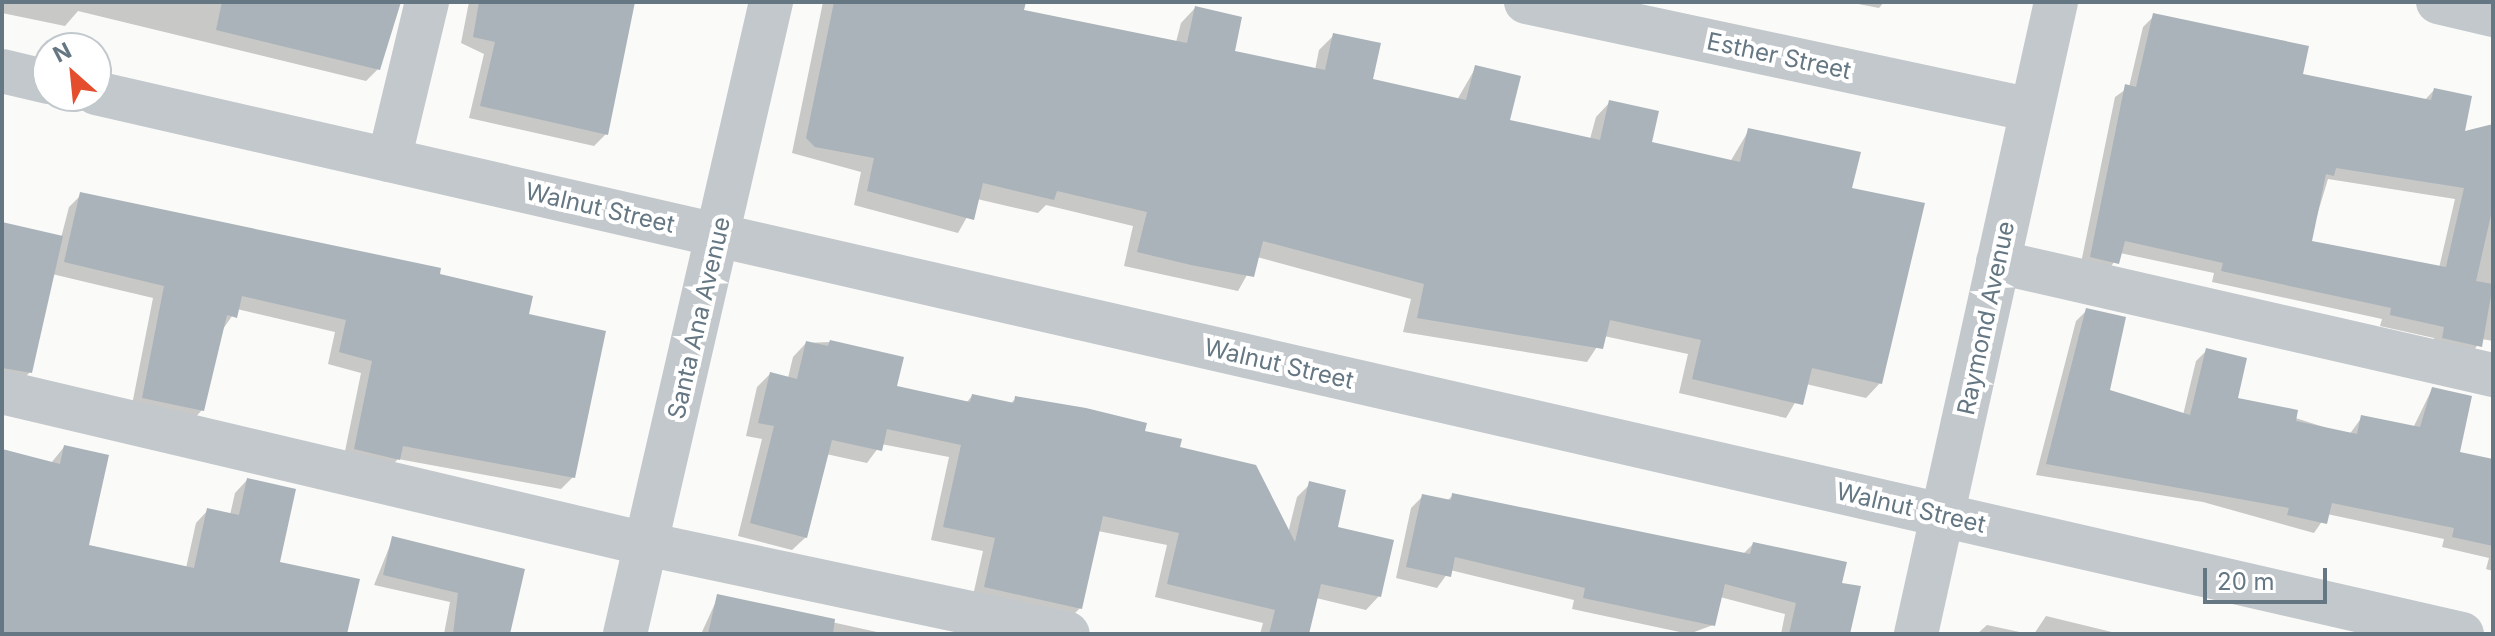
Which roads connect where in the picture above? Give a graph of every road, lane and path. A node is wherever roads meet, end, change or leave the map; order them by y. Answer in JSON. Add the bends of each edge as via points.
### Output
{"nodes":[{"id":1,"x":427,"y":2,"type":"edge"},
{"id":2,"x":771,"y":2,"type":"edge"},
{"id":3,"x":1526,"y":2,"type":"edge"},
{"id":4,"x":2056,"y":2,"type":"edge"},
{"id":5,"x":2438,"y":2,"type":"edge"},
{"id":6,"x":2493,"y":15,"type":"edge"},
{"id":7,"x":2,"y":71,"type":"edge"},
{"id":8,"x":32,"y":78,"type":"edge"},
{"id":9,"x":112,"y":97,"type":"edge"},
{"id":10,"x":2032,"y":110,"type":"junction"},
{"id":11,"x":389,"y":160,"type":"junction"},
{"id":12,"x":718,"y":236,"type":"junction"},
{"id":13,"x":1998,"y":262,"type":"junction"},
{"id":14,"x":2493,"y":375,"type":"edge"},
{"id":15,"x":2,"y":392,"type":"edge"},
{"id":16,"x":1943,"y":515,"type":"junction"},
{"id":17,"x":646,"y":544,"type":"junction"},
{"id":18,"x":625,"y":634,"type":"edge"},
{"id":19,"x":1068,"y":634,"type":"edge"},
{"id":20,"x":1916,"y":634,"type":"edge"},
{"id":21,"x":2462,"y":634,"type":"edge"}],
"edges":[{"from":1,"to":11,"type":"street"},
{"from":2,"to":12,"type":"street","name":"Santa Ana Avenue"},
{"from":3,"to":10,"type":"street","name":"Esther Street"},
{"from":4,"to":10,"type":"street","name":"Raymond Avenue"},
{"from":5,"to":6,"type":"street"},
{"from":7,"to":8,"type":"street"},
{"from":9,"to":11,"type":"street","name":"Walnut Street"},
{"from":10,"to":13,"type":"street","name":"Raymond Avenue"},
{"from":11,"to":12,"type":"street","name":"Walnut Street"},
{"from":12,"to":16,"type":"street","name":"Walnut Street"},
{"from":12,"to":17,"type":"street","name":"Santa Ana Avenue"},
{"from":13,"to":14,"type":"street"},
{"from":13,"to":16,"type":"street","name":"Raymond Avenue"},
{"from":15,"to":17,"type":"street"},
{"from":16,"to":20,"type":"street","name":"Raymond Avenue"},
{"from":16,"to":21,"type":"street","name":"Walnut Street"},
{"from":17,"to":18,"type":"street","name":"Santa Ana Avenue"},
{"from":17,"to":19,"type":"street"}]}
